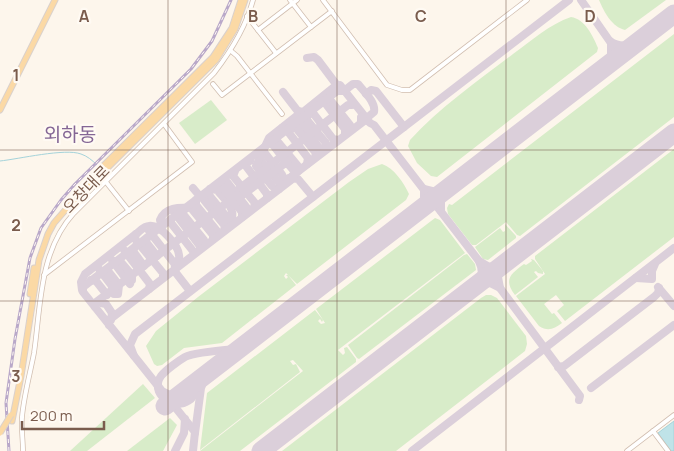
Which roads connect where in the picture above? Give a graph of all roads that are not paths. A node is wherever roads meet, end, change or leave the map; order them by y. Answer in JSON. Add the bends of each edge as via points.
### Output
{"nodes":[{"id":1,"x":54,"y":0,"type":"edge"},
{"id":2,"x":243,"y":0,"type":"edge"},
{"id":3,"x":254,"y":0,"type":"edge"},
{"id":4,"x":297,"y":0,"type":"edge"},
{"id":5,"x":323,"y":0,"type":"edge"},
{"id":6,"x":527,"y":0,"type":"edge"},
{"id":7,"x":292,"y":2,"type":"edge"},
{"id":8,"x":332,"y":11,"type":"junction"},
{"id":9,"x":247,"y":16,"type":"junction"},
{"id":10,"x":311,"y":27,"type":"junction"},
{"id":11,"x":258,"y":30,"type":"junction"},
{"id":12,"x":230,"y":51,"type":"junction"},
{"id":13,"x":276,"y":53,"type":"junction"},
{"id":14,"x":250,"y":74,"type":"junction"},
{"id":15,"x":213,"y":84,"type":"dead end"},
{"id":16,"x":0,"y":110,"type":"edge"},
{"id":17,"x":282,"y":114,"type":"dead end"},
{"id":18,"x":164,"y":124,"type":"junction"},
{"id":19,"x":106,"y":182,"type":"junction"},
{"id":20,"x":129,"y":211,"type":"junction"},
{"id":21,"x":44,"y":276,"type":"junction"},
{"id":22,"x":674,"y":415,"type":"edge"},
{"id":23,"x":11,"y":418,"type":"junction"},
{"id":24,"x":653,"y":431,"type":"junction"},
{"id":25,"x":0,"y":433,"type":"edge"},
{"id":26,"x":0,"y":437,"type":"edge"},
{"id":27,"x":23,"y":451,"type":"edge"},
{"id":28,"x":627,"y":451,"type":"edge"},
{"id":29,"x":668,"y":451,"type":"edge"}],
"edges":[{"from":1,"to":16,"type":"main road"},
{"from":2,"to":23,"type":"main road","name":"오창대로","via":[[235,29],[216,60],[98,173],[60,216],[44,244],[37,267],[23,368]]},
{"from":3,"to":9,"type":"street"},
{"from":4,"to":7,"type":"street"},
{"from":5,"to":8,"type":"street"},
{"from":6,"to":8,"type":"street","via":[[410,90],[388,86]]},
{"from":7,"to":10,"type":"street"},
{"from":7,"to":11,"type":"street"},
{"from":8,"to":10,"type":"street"},
{"from":9,"to":11,"type":"street"},
{"from":9,"to":12,"type":"street"},
{"from":10,"to":13,"type":"street"},
{"from":11,"to":13,"type":"street"},
{"from":12,"to":14,"type":"street"},
{"from":12,"to":18,"type":"street","via":[[214,73]]},
{"from":13,"to":14,"type":"street"},
{"from":14,"to":15,"type":"street","via":[[222,95]]},
{"from":14,"to":17,"type":"street"},
{"from":18,"to":19,"type":"street"},
{"from":18,"to":20,"type":"street","via":[[192,162]]},
{"from":19,"to":20,"type":"street"},
{"from":19,"to":21,"type":"street","via":[[66,222]]},
{"from":20,"to":21,"type":"street"},
{"from":21,"to":27,"type":"street","via":[[23,410]]},
{"from":22,"to":24,"type":"street"},
{"from":23,"to":25,"type":"main road","bridge":true},
{"from":23,"to":26,"type":"main road","bridge":true},
{"from":24,"to":28,"type":"street"},
{"from":24,"to":29,"type":"street"}]}
